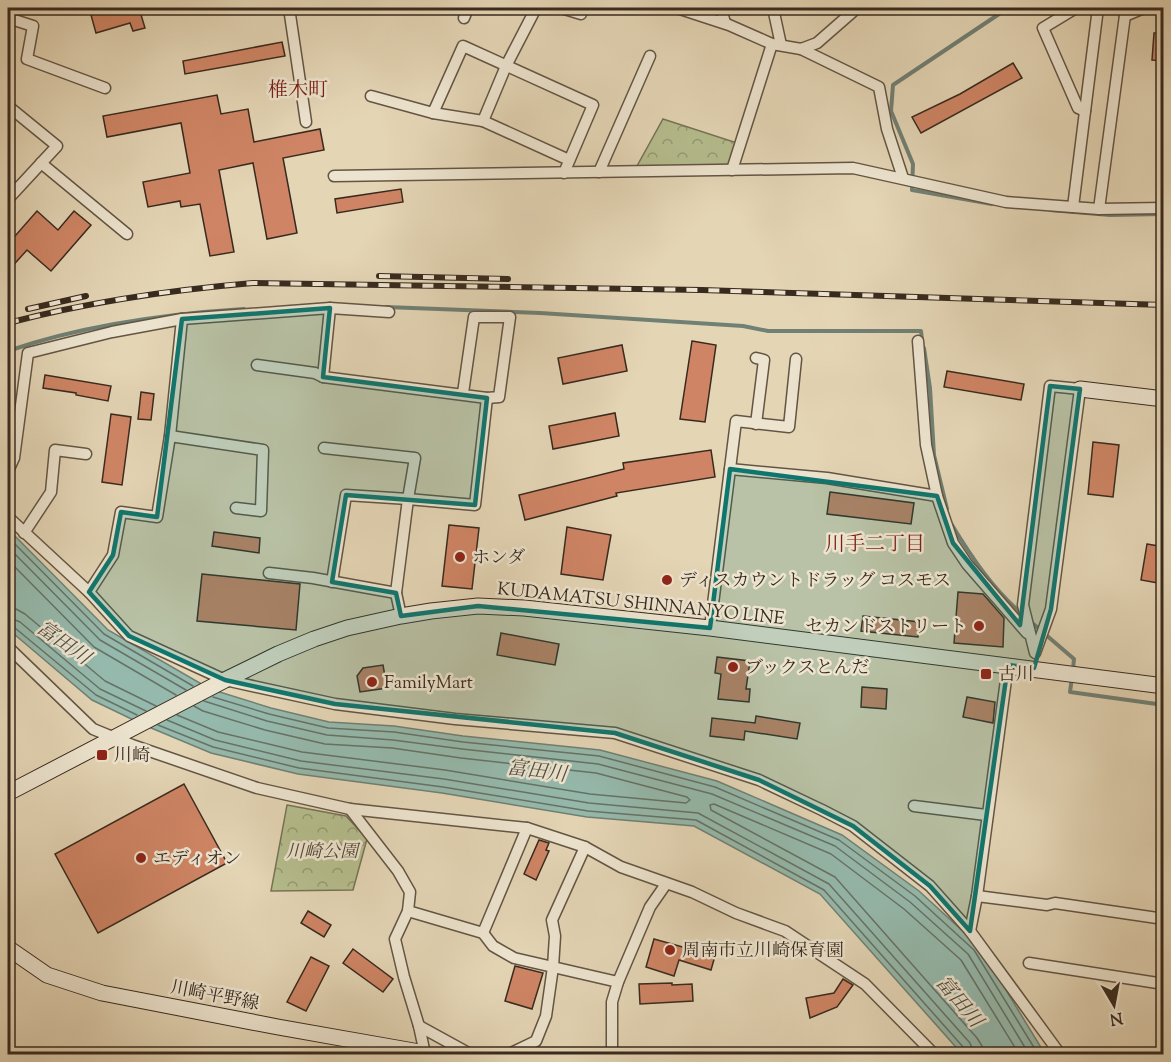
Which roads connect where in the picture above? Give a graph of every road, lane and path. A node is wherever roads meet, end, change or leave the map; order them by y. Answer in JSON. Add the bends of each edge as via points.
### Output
{"nodes":[{"id":1,"x":289,"y":8,"type":"edge"},
{"id":2,"x":536,"y":8,"type":"edge"},
{"id":3,"x":561,"y":8,"type":"edge"},
{"id":4,"x":677,"y":8,"type":"edge"},
{"id":5,"x":721,"y":8,"type":"edge"},
{"id":6,"x":773,"y":8,"type":"edge"},
{"id":7,"x":857,"y":8,"type":"edge"},
{"id":8,"x":1076,"y":8,"type":"edge"},
{"id":9,"x":1098,"y":8,"type":"edge"},
{"id":10,"x":1144,"y":8,"type":"edge"},
{"id":11,"x":1125,"y":12,"type":"edge"},
{"id":12,"x":581,"y":14,"type":"dead end"},
{"id":13,"x":8,"y":18,"type":"edge"},
{"id":14,"x":725,"y":23,"type":"junction"},
{"id":15,"x":776,"y":44,"type":"junction"},
{"id":16,"x":801,"y":49,"type":"junction"},
{"id":17,"x":650,"y":56,"type":"dead end"},
{"id":18,"x":506,"y":66,"type":"junction"},
{"id":19,"x":105,"y":88,"type":"dead end"},
{"id":20,"x":371,"y":96,"type":"dead end"},
{"id":21,"x":8,"y":106,"type":"edge"},
{"id":22,"x":1085,"y":111,"type":"junction"},
{"id":23,"x":433,"y":113,"type":"junction"},
{"id":24,"x":483,"y":121,"type":"junction"},
{"id":25,"x":306,"y":122,"type":"dead end"},
{"id":26,"x":569,"y":160,"type":"junction"},
{"id":27,"x":41,"y":163,"type":"junction"},
{"id":28,"x":732,"y":170,"type":"junction"},
{"id":29,"x":599,"y":172,"type":"junction"},
{"id":30,"x":564,"y":173,"type":"junction"},
{"id":31,"x":334,"y":176,"type":"dead end"},
{"id":32,"x":903,"y":178,"type":"junction"},
{"id":33,"x":8,"y":199,"type":"edge"},
{"id":34,"x":1073,"y":207,"type":"junction"},
{"id":35,"x":1164,"y":207,"type":"edge"},
{"id":36,"x":1099,"y":209,"type":"junction"},
{"id":37,"x":127,"y":234,"type":"dead end"},
{"id":38,"x":330,"y":308,"type":"junction"},
{"id":39,"x":389,"y":312,"type":"dead end"},
{"id":40,"x":182,"y":319,"type":"junction"},
{"id":41,"x":918,"y":341,"type":"dead end"},
{"id":42,"x":756,"y":358,"type":"dead end"},
{"id":43,"x":796,"y":359,"type":"dead end"},
{"id":44,"x":257,"y":365,"type":"dead end"},
{"id":45,"x":323,"y":377,"type":"junction"},
{"id":46,"x":1080,"y":389,"type":"junction"},
{"id":47,"x":463,"y":393,"type":"junction"},
{"id":48,"x":487,"y":398,"type":"junction"},
{"id":49,"x":1164,"y":399,"type":"edge"},
{"id":50,"x":756,"y":424,"type":"junction"},
{"id":51,"x":170,"y":436,"type":"junction"},
{"id":52,"x":324,"y":448,"type":"dead end"},
{"id":53,"x":86,"y":454,"type":"dead end"},
{"id":54,"x":730,"y":469,"type":"junction"},
{"id":55,"x":8,"y":471,"type":"edge"},
{"id":56,"x":937,"y":496,"type":"junction"},
{"id":57,"x":408,"y":499,"type":"junction"},
{"id":58,"x":236,"y":508,"type":"dead end"},
{"id":59,"x":8,"y":517,"type":"edge"},
{"id":60,"x":24,"y":533,"type":"junction"},
{"id":61,"x":269,"y":573,"type":"dead end"},
{"id":62,"x":332,"y":582,"type":"junction"},
{"id":63,"x":89,"y":592,"type":"junction"},
{"id":64,"x":396,"y":593,"type":"junction"},
{"id":65,"x":401,"y":616,"type":"junction"},
{"id":66,"x":710,"y":628,"type":"junction"},
{"id":67,"x":1030,"y":636,"type":"junction"},
{"id":68,"x":8,"y":647,"type":"edge"},
{"id":69,"x":1035,"y":660,"type":"junction"},
{"id":70,"x":1008,"y":665,"type":"junction"},
{"id":71,"x":219,"y":683,"type":"junction"},
{"id":72,"x":1164,"y":686,"type":"edge"},
{"id":73,"x":120,"y":734,"type":"junction"},
{"id":74,"x":8,"y":793,"type":"edge"},
{"id":75,"x":914,"y":806,"type":"dead end"},
{"id":76,"x":350,"y":809,"type":"junction"},
{"id":77,"x":986,"y":815,"type":"junction"},
{"id":78,"x":527,"y":828,"type":"junction"},
{"id":79,"x":585,"y":847,"type":"junction"},
{"id":80,"x":666,"y":884,"type":"junction"},
{"id":81,"x":977,"y":896,"type":"junction"},
{"id":82,"x":408,"y":911,"type":"junction"},
{"id":83,"x":1164,"y":919,"type":"edge"},
{"id":84,"x":970,"y":931,"type":"junction"},
{"id":85,"x":483,"y":933,"type":"junction"},
{"id":86,"x":8,"y":948,"type":"edge"},
{"id":87,"x":1029,"y":963,"type":"dead end"},
{"id":88,"x":553,"y":967,"type":"junction"},
{"id":89,"x":618,"y":982,"type":"junction"},
{"id":90,"x":1164,"y":984,"type":"edge"},
{"id":91,"x":419,"y":1026,"type":"junction"},
{"id":92,"x":425,"y":1054,"type":"edge"},
{"id":93,"x":470,"y":1054,"type":"edge"},
{"id":94,"x":509,"y":1054,"type":"edge"},
{"id":95,"x":612,"y":1054,"type":"edge"},
{"id":96,"x":934,"y":1054,"type":"edge"},
{"id":97,"x":1060,"y":1054,"type":"edge"}],
"edges":[{"from":1,"to":25,"type":"street"},
{"from":2,"to":18,"type":"street"},
{"from":3,"to":12,"type":"street"},
{"from":4,"to":14,"type":"street"},
{"from":5,"to":14,"type":"street"},
{"from":6,"to":15,"type":"street"},
{"from":7,"to":16,"type":"street","via":[[818,43]]},
{"from":8,"to":22,"type":"street","via":[[1043,28],[1078,108]]},
{"from":9,"to":22,"type":"street"},
{"from":10,"to":11,"type":"street"},
{"from":11,"to":36,"type":"street"},
{"from":13,"to":19,"type":"street","via":[[33,26],[27,59]]},
{"from":14,"to":15,"type":"street"},
{"from":15,"to":16,"type":"street"},
{"from":15,"to":28,"type":"street"},
{"from":16,"to":32,"type":"street","via":[[879,87]]},
{"from":17,"to":29,"type":"street"},
{"from":18,"to":23,"type":"street","via":[[463,46]]},
{"from":18,"to":24,"type":"street"},
{"from":18,"to":26,"type":"street","via":[[593,105]]},
{"from":20,"to":23,"type":"street"},
{"from":21,"to":27,"type":"street","via":[[57,146]]},
{"from":22,"to":34,"type":"street"},
{"from":23,"to":24,"type":"street"},
{"from":24,"to":26,"type":"street"},
{"from":26,"to":30,"type":"street"},
{"from":27,"to":33,"type":"street"},
{"from":27,"to":37,"type":"street"},
{"from":28,"to":29,"type":"street"},
{"from":28,"to":32,"type":"street","via":[[853,168]]},
{"from":29,"to":30,"type":"street"},
{"from":30,"to":31,"type":"street"},
{"from":32,"to":34,"type":"street","via":[[1006,202]]},
{"from":34,"to":36,"type":"street"},
{"from":35,"to":36,"type":"street"},
{"from":38,"to":39,"type":"street"},
{"from":38,"to":40,"type":"street"},
{"from":38,"to":45,"type":"street"},
{"from":40,"to":51,"type":"street"},
{"from":40,"to":55,"type":"street","via":[[28,353],[14,458]]},
{"from":41,"to":56,"type":"street","via":[[926,445]]},
{"from":42,"to":50,"type":"street","via":[[764,360]]},
{"from":43,"to":50,"type":"street","via":[[789,427]]},
{"from":44,"to":45,"type":"street"},
{"from":45,"to":47,"type":"street"},
{"from":46,"to":49,"type":"main road"},
{"from":46,"to":67,"type":"street","via":[[1050,386],[1023,605]]},
{"from":46,"to":69,"type":"street","via":[[1051,609]]},
{"from":47,"to":48,"type":"street"},
{"from":47,"to":48,"type":"street","via":[[474,317],[510,317],[499,397]]},
{"from":48,"to":57,"type":"street","via":[[475,505]]},
{"from":50,"to":54,"type":"street","via":[[736,421]]},
{"from":51,"to":58,"type":"street","via":[[263,450],[261,511]]},
{"from":51,"to":63,"type":"street","via":[[157,517],[121,512],[113,555]]},
{"from":52,"to":57,"type":"street","via":[[415,458]]},
{"from":53,"to":60,"type":"street","via":[[55,450],[51,492]]},
{"from":54,"to":56,"type":"street","via":[[827,478]]},
{"from":54,"to":66,"type":"street"},
{"from":56,"to":67,"type":"street","via":[[953,543]]},
{"from":57,"to":62,"type":"street","via":[[346,495]]},
{"from":57,"to":64,"type":"street"},
{"from":59,"to":60,"type":"street"},
{"from":60,"to":63,"type":"street"},
{"from":61,"to":62,"type":"street"},
{"from":62,"to":64,"type":"street"},
{"from":63,"to":71,"type":"street","via":[[129,636]]},
{"from":64,"to":65,"type":"street"},
{"from":65,"to":66,"type":"main road","name":"KUDAMATSU SHINNANYO LINE","via":[[478,606]]},
{"from":65,"to":71,"type":"main road","name":"KUDAMATSU SHINNANYO LINE","via":[[314,639]]},
{"from":66,"to":70,"type":"main road","name":"KUDAMATSU SHINNANYO LINE"},
{"from":67,"to":69,"type":"street"},
{"from":68,"to":73,"type":"street","via":[[93,729]]},
{"from":69,"to":70,"type":"main road","name":"KUDAMATSU SHINNANYO LINE"},
{"from":69,"to":72,"type":"main road","name":"KUDAMATSU SHINNANYO LINE"},
{"from":70,"to":77,"type":"street"},
{"from":71,"to":73,"type":"main road","name":"KUDAMATSU SHINNANYO LINE"},
{"from":71,"to":84,"type":"street","via":[[346,706],[455,720],[615,733],[759,780],[853,826],[930,886]]},
{"from":73,"to":74,"type":"main road","name":"KUDAMATSU SHINNANYO LINE"},
{"from":73,"to":76,"type":"street","via":[[132,745],[257,788]]},
{"from":75,"to":77,"type":"street"},
{"from":76,"to":78,"type":"street"},
{"from":76,"to":82,"type":"street","via":[[411,892]]},
{"from":77,"to":81,"type":"street"},
{"from":78,"to":79,"type":"street"},
{"from":78,"to":85,"type":"street"},
{"from":79,"to":80,"type":"street","via":[[621,867]]},
{"from":79,"to":88,"type":"street","via":[[552,920]]},
{"from":80,"to":89,"type":"street","via":[[650,907]]},
{"from":80,"to":96,"type":"street","via":[[785,931],[814,949],[865,984]]},
{"from":81,"to":83,"type":"street"},
{"from":81,"to":84,"type":"street"},
{"from":82,"to":85,"type":"street"},
{"from":82,"to":91,"type":"street","via":[[396,939]]},
{"from":84,"to":97,"type":"street"},
{"from":85,"to":88,"type":"street","via":[[493,946],[514,958]]},
{"from":86,"to":92,"type":"main road","name":"川崎平野線","via":[[47,975],[102,993]]},
{"from":87,"to":90,"type":"street"},
{"from":88,"to":89,"type":"street"},
{"from":88,"to":94,"type":"street","via":[[546,1016],[536,1041]]},
{"from":89,"to":95,"type":"street","via":[[612,1002]]},
{"from":91,"to":92,"type":"street"},
{"from":91,"to":93,"type":"street"}]}
